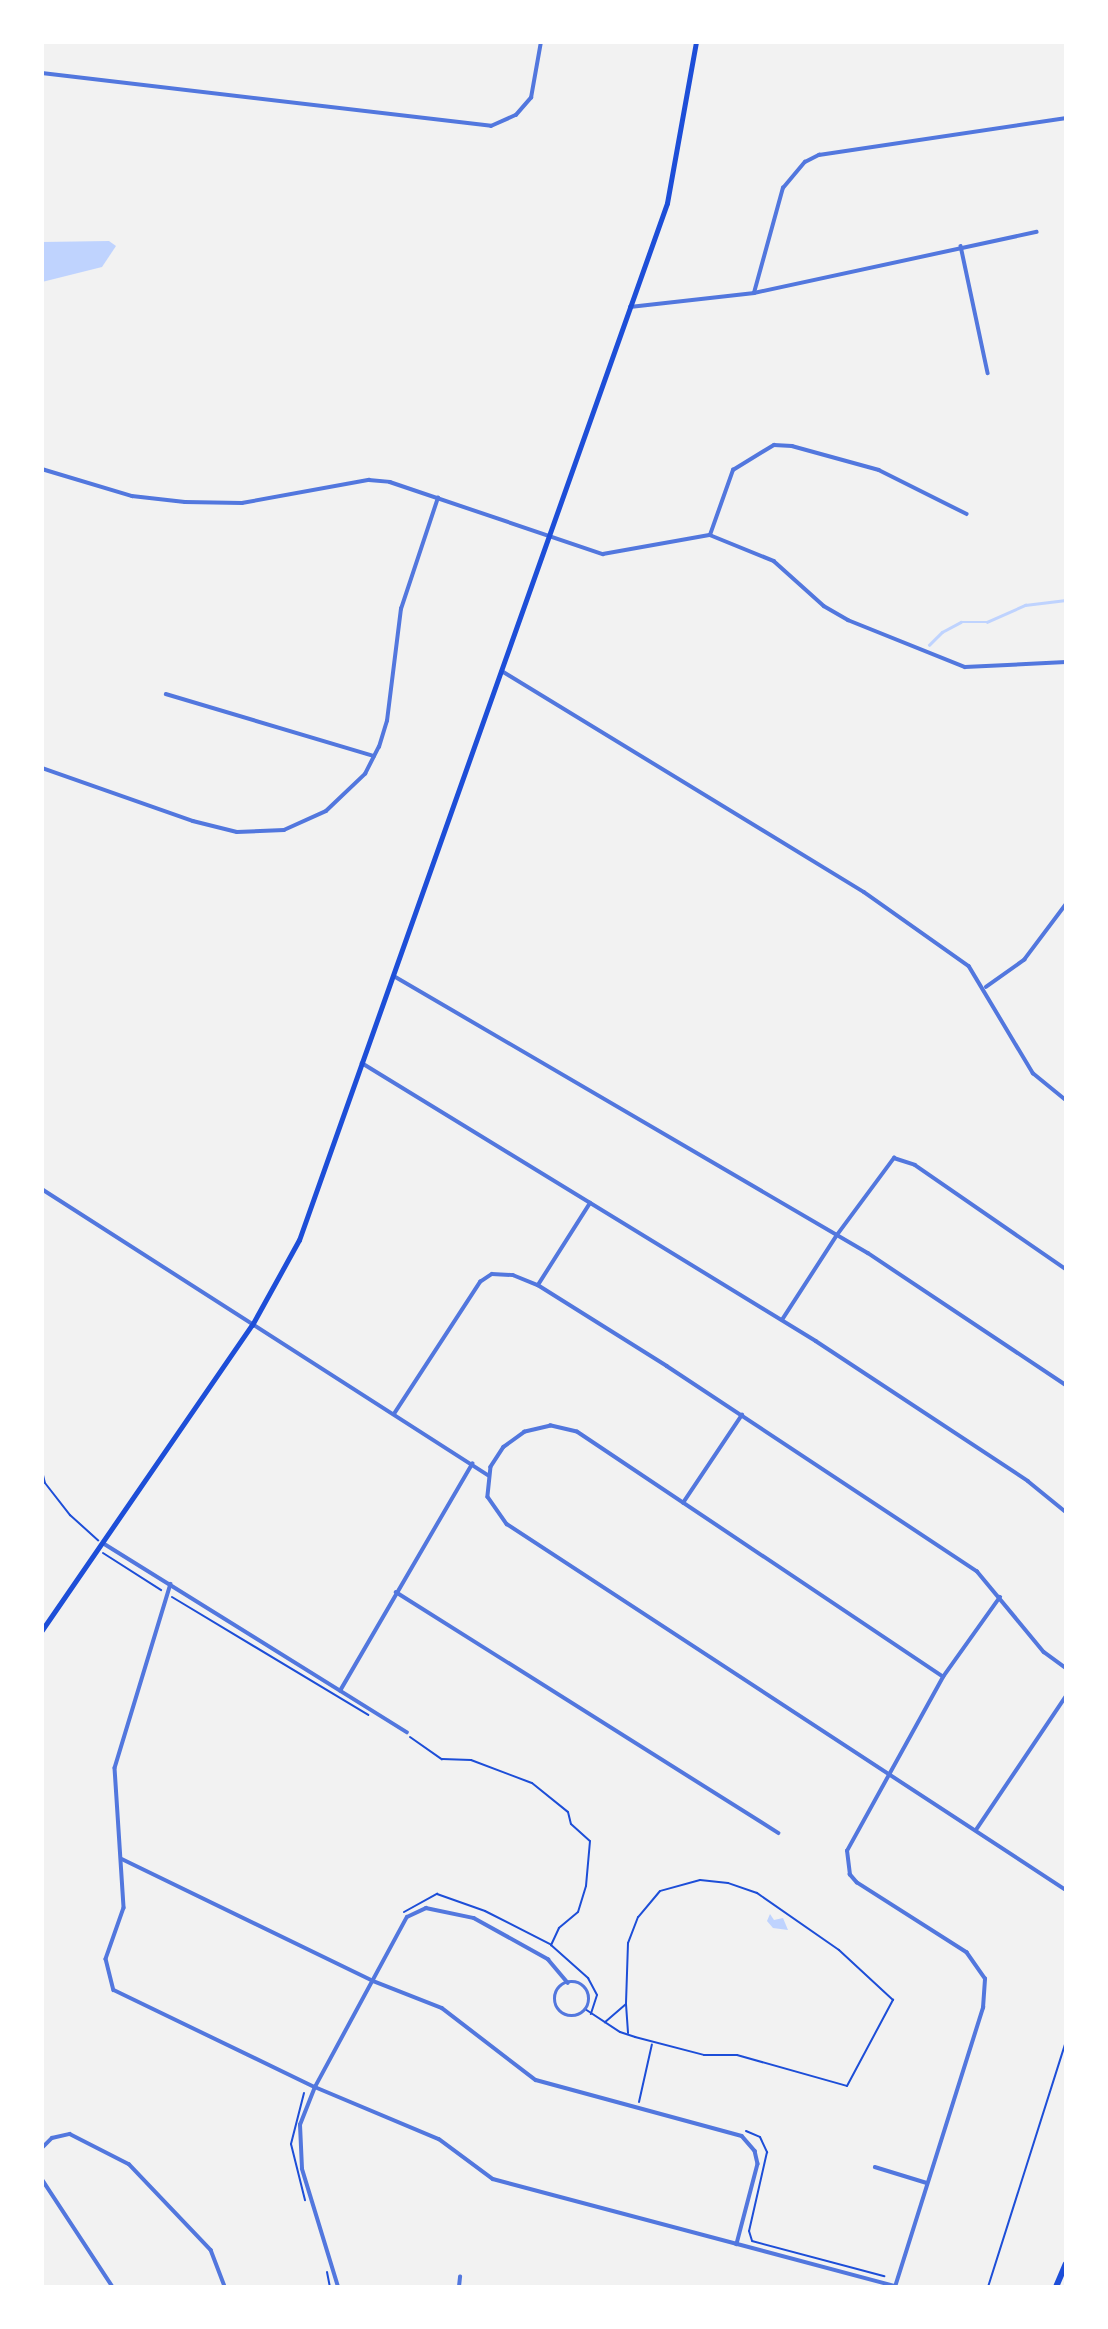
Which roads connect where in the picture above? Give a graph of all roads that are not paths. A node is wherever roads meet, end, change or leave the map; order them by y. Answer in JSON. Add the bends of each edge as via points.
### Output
{"nodes":[{"id":1,"x":541,"y":42,"type":"edge"},
{"id":2,"x":696,"y":42,"type":"edge"},
{"id":3,"x":42,"y":73,"type":"edge"},
{"id":4,"x":1066,"y":118,"type":"edge"},
{"id":5,"x":1036,"y":232,"type":"dead end"},
{"id":6,"x":961,"y":247,"type":"junction"},
{"id":7,"x":754,"y":293,"type":"junction"},
{"id":8,"x":630,"y":307,"type":"junction"},
{"id":9,"x":988,"y":373,"type":"dead end"},
{"id":10,"x":42,"y":469,"type":"edge"},
{"id":11,"x":438,"y":498,"type":"junction"},
{"id":12,"x":967,"y":514,"type":"dead end"},
{"id":13,"x":710,"y":535,"type":"junction"},
{"id":14,"x":548,"y":537,"type":"junction"},
{"id":15,"x":1066,"y":662,"type":"edge"},
{"id":16,"x":500,"y":670,"type":"junction"},
{"id":17,"x":166,"y":694,"type":"dead end"},
{"id":18,"x":374,"y":756,"type":"junction"},
{"id":19,"x":42,"y":768,"type":"edge"},
{"id":20,"x":1066,"y":904,"type":"edge"},
{"id":21,"x":394,"y":976,"type":"junction"},
{"id":22,"x":986,"y":987,"type":"junction"},
{"id":23,"x":361,"y":1062,"type":"junction"},
{"id":24,"x":1066,"y":1100,"type":"edge"},
{"id":25,"x":42,"y":1189,"type":"edge"},
{"id":26,"x":590,"y":1203,"type":"junction"},
{"id":27,"x":837,"y":1234,"type":"junction"},
{"id":28,"x":1066,"y":1269,"type":"edge"},
{"id":29,"x":538,"y":1285,"type":"junction"},
{"id":30,"x":782,"y":1320,"type":"junction"},
{"id":31,"x":252,"y":1325,"type":"junction"},
{"id":32,"x":1066,"y":1385,"type":"edge"},
{"id":33,"x":394,"y":1414,"type":"junction"},
{"id":34,"x":742,"y":1415,"type":"junction"},
{"id":35,"x":472,"y":1464,"type":"junction"},
{"id":36,"x":488,"y":1475,"type":"junction"},
{"id":37,"x":683,"y":1503,"type":"junction"},
{"id":38,"x":1066,"y":1512,"type":"edge"},
{"id":39,"x":103,"y":1543,"type":"junction"},
{"id":40,"x":171,"y":1584,"type":"junction"},
{"id":41,"x":396,"y":1592,"type":"junction"},
{"id":42,"x":1000,"y":1597,"type":"junction"},
{"id":43,"x":42,"y":1630,"type":"edge"},
{"id":44,"x":1066,"y":1668,"type":"edge"},
{"id":45,"x":943,"y":1677,"type":"junction"},
{"id":46,"x":340,"y":1691,"type":"junction"},
{"id":47,"x":1066,"y":1696,"type":"edge"},
{"id":48,"x":405,"y":1733,"type":"road end"},
{"id":49,"x":891,"y":1777,"type":"junction"},
{"id":50,"x":976,"y":1830,"type":"junction"},
{"id":51,"x":778,"y":1833,"type":"dead end"},
{"id":52,"x":122,"y":1859,"type":"junction"},
{"id":53,"x":1066,"y":1889,"type":"edge"},
{"id":54,"x":373,"y":1981,"type":"junction"},
{"id":55,"x":568,"y":1983,"type":"junction"},
{"id":56,"x":315,"y":2087,"type":"junction"},
{"id":57,"x":42,"y":2148,"type":"edge"},
{"id":58,"x":875,"y":2167,"type":"dead end"},
{"id":59,"x":42,"y":2179,"type":"edge"},
{"id":60,"x":927,"y":2183,"type":"junction"},
{"id":61,"x":737,"y":2244,"type":"junction"},
{"id":62,"x":1066,"y":2264,"type":"edge"},
{"id":63,"x":460,"y":2277,"type":"dead end"},
{"id":64,"x":113,"y":2287,"type":"edge"},
{"id":65,"x":225,"y":2287,"type":"edge"},
{"id":66,"x":338,"y":2287,"type":"edge"},
{"id":67,"x":459,"y":2287,"type":"edge"},
{"id":68,"x":895,"y":2287,"type":"edge"},
{"id":69,"x":1056,"y":2287,"type":"edge"}],
"edges":[{"from":1,"to":3,"type":"street","via":[[531,98],[516,115],[491,126]]},
{"from":2,"to":8,"type":"main road","via":[[667,203]]},
{"from":4,"to":7,"type":"street","via":[[818,155],[805,162],[790,176],[778,199]]},
{"from":5,"to":6,"type":"street"},
{"from":6,"to":7,"type":"street"},
{"from":6,"to":9,"type":"street"},
{"from":7,"to":8,"type":"street"},
{"from":8,"to":14,"type":"main road"},
{"from":10,"to":11,"type":"street","via":[[132,496],[185,502],[242,503],[369,480]]},
{"from":11,"to":14,"type":"street"},
{"from":11,"to":18,"type":"street","via":[[401,608],[387,721]]},
{"from":12,"to":13,"type":"street","via":[[879,470],[774,445],[733,470]]},
{"from":13,"to":14,"type":"street","via":[[621,554],[603,554]]},
{"from":13,"to":15,"type":"street","via":[[774,561],[824,607],[848,620],[965,667]]},
{"from":14,"to":16,"type":"main road"},
{"from":16,"to":21,"type":"main road"},
{"from":16,"to":22,"type":"street","via":[[864,892],[970,966]]},
{"from":17,"to":18,"type":"street"},
{"from":18,"to":19,"type":"street","via":[[348,793],[326,811],[294,826],[257,833],[193,821]]},
{"from":20,"to":22,"type":"street","via":[[1013,971]]},
{"from":21,"to":23,"type":"main road"},
{"from":21,"to":27,"type":"street"},
{"from":22,"to":24,"type":"street","via":[[1033,1073]]},
{"from":23,"to":26,"type":"street"},
{"from":23,"to":31,"type":"main road","via":[[299,1240]]},
{"from":25,"to":31,"type":"street"},
{"from":26,"to":29,"type":"street"},
{"from":26,"to":30,"type":"street"},
{"from":27,"to":28,"type":"street","via":[[887,1164],[902,1159]]},
{"from":27,"to":30,"type":"street"},
{"from":27,"to":32,"type":"street"},
{"from":29,"to":33,"type":"street","via":[[501,1273],[480,1282]]},
{"from":29,"to":34,"type":"street"},
{"from":30,"to":38,"type":"street","via":[[1028,1481]]},
{"from":31,"to":33,"type":"street"},
{"from":31,"to":39,"type":"main road"},
{"from":33,"to":35,"type":"street"},
{"from":34,"to":37,"type":"street"},
{"from":34,"to":42,"type":"street","via":[[977,1571]]},
{"from":35,"to":36,"type":"street"},
{"from":35,"to":41,"type":"street"},
{"from":36,"to":37,"type":"street","via":[[514,1438],[538,1428],[557,1427],[582,1435]]},
{"from":36,"to":49,"type":"street","via":[[489,1502],[507,1524]]},
{"from":37,"to":45,"type":"street"},
{"from":39,"to":40,"type":"street"},
{"from":39,"to":43,"type":"main road"},
{"from":40,"to":46,"type":"street"},
{"from":40,"to":52,"type":"street","via":[[116,1756]]},
{"from":41,"to":46,"type":"street"},
{"from":41,"to":51,"type":"street"},
{"from":42,"to":44,"type":"street","via":[[1044,1651]]},
{"from":42,"to":45,"type":"street"},
{"from":45,"to":49,"type":"street"},
{"from":46,"to":48,"type":"street"},
{"from":47,"to":50,"type":"street"},
{"from":49,"to":50,"type":"street"},
{"from":49,"to":60,"type":"street","via":[[851,1841],[846,1863],[850,1875],[967,1953],[985,1979],[983,2008]]},
{"from":50,"to":53,"type":"street"},
{"from":52,"to":54,"type":"street"},
{"from":52,"to":56,"type":"street","via":[[123,1920],[106,1959],[114,1990]]},
{"from":54,"to":55,"type":"street","via":[[407,1917],[426,1908],[474,1918],[548,1959]]},
{"from":54,"to":56,"type":"street"},
{"from":54,"to":61,"type":"street","via":[[442,2008],[536,2080],[742,2136],[752,2145],[758,2164]]},
{"from":55,"to":55,"type":"street","via":[[586,1990],[585,2009],[568,2015],[557,2006],[557,1992]]},
{"from":56,"to":61,"type":"street","via":[[439,2139],[493,2179]]},
{"from":56,"to":66,"type":"street","via":[[300,2125],[299,2153]]},
{"from":57,"to":65,"type":"street","via":[[64,2134],[87,2139],[129,2164],[201,2239],[218,2263]]},
{"from":58,"to":60,"type":"street"},
{"from":59,"to":64,"type":"street"},
{"from":60,"to":68,"type":"street"},
{"from":61,"to":68,"type":"street"},
{"from":62,"to":69,"type":"highway"},
{"from":63,"to":67,"type":"street"}]}
